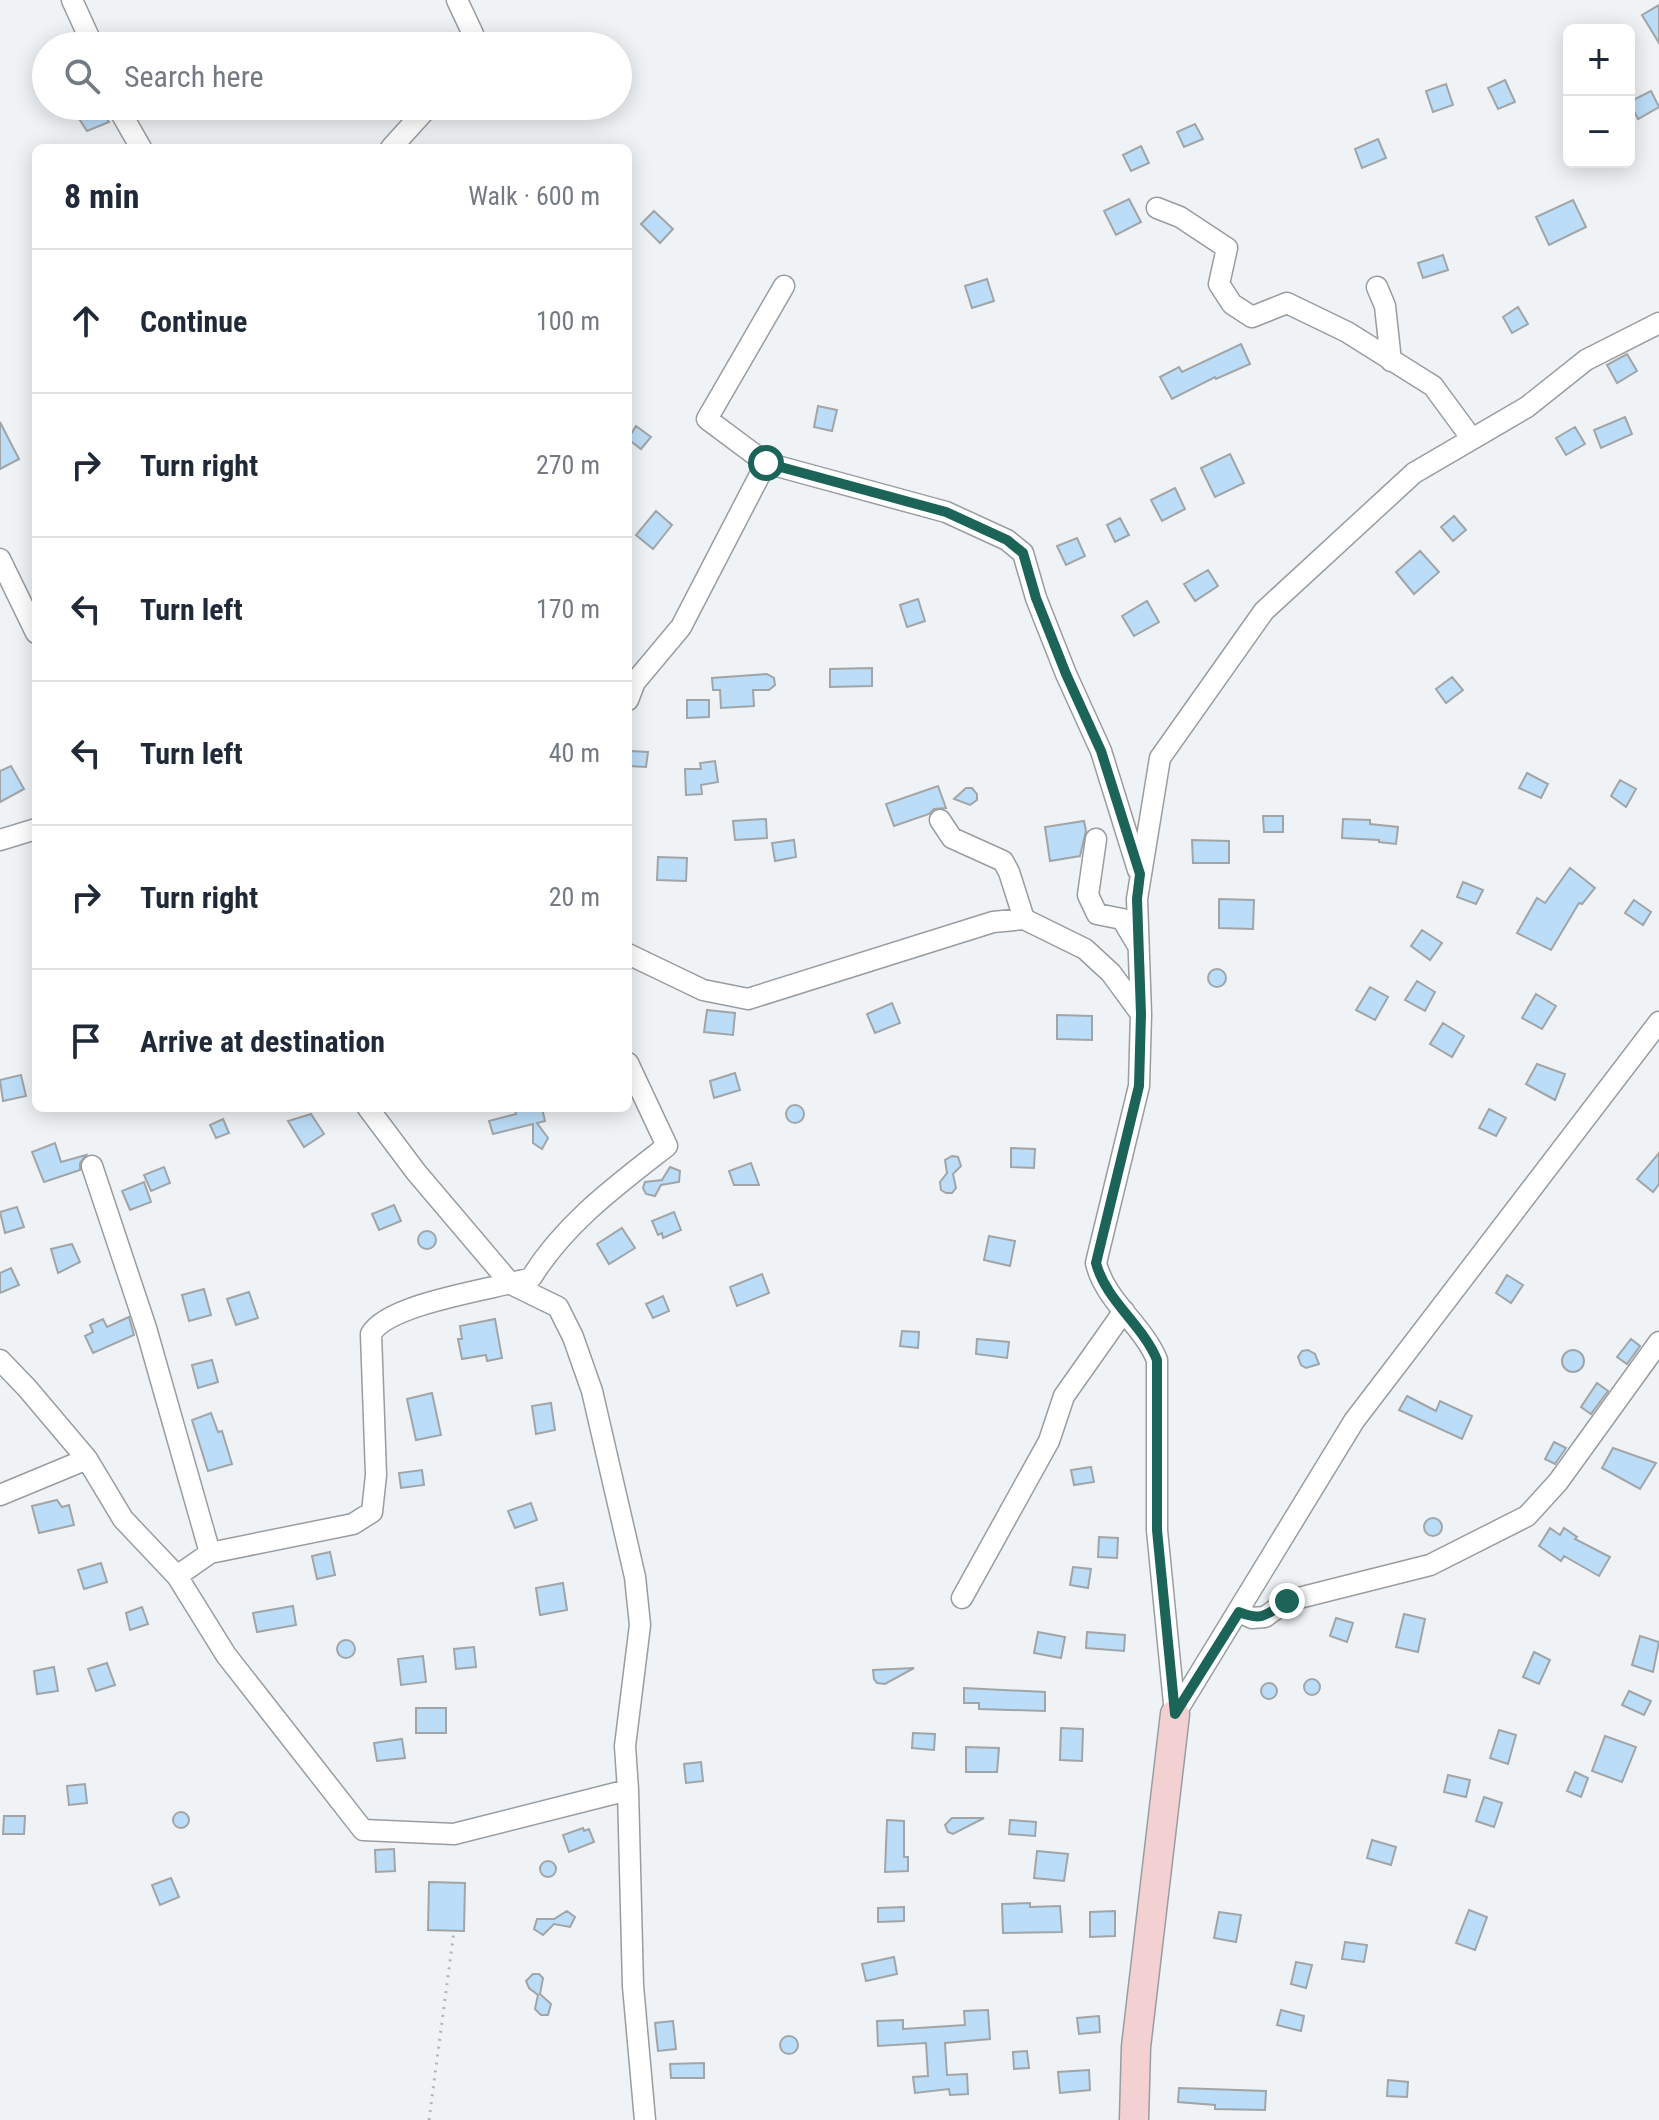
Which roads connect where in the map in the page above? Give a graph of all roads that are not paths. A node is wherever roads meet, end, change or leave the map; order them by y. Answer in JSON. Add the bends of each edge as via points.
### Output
{"nodes":[{"id":1,"x":72,"y":0,"type":"edge"},
{"id":2,"x":457,"y":0,"type":"edge"},
{"id":3,"x":87,"y":32,"type":"edge"},
{"id":4,"x":472,"y":32,"type":"edge"},
{"id":5,"x":125,"y":120,"type":"edge"},
{"id":6,"x":416,"y":120,"type":"edge"},
{"id":7,"x":139,"y":144,"type":"edge"},
{"id":8,"x":395,"y":144,"type":"edge"},
{"id":9,"x":1157,"y":208,"type":"dead end"},
{"id":10,"x":784,"y":286,"type":"dead end"},
{"id":11,"x":1377,"y":287,"type":"dead end"},
{"id":12,"x":1659,"y":323,"type":"edge"},
{"id":13,"x":1391,"y":361,"type":"junction"},
{"id":14,"x":1472,"y":439,"type":"junction"},
{"id":15,"x":766,"y":463,"type":"junction"},
{"id":16,"x":0,"y":559,"type":"edge"},
{"id":17,"x":32,"y":625,"type":"edge"},
{"id":18,"x":632,"y":690,"type":"edge"},
{"id":19,"x":940,"y":820,"type":"dead end"},
{"id":20,"x":32,"y":830,"type":"edge"},
{"id":21,"x":1096,"y":839,"type":"dead end"},
{"id":22,"x":0,"y":840,"type":"edge"},
{"id":23,"x":1140,"y":874,"type":"junction"},
{"id":24,"x":1024,"y":919,"type":"junction"},
{"id":25,"x":1138,"y":946,"type":"junction"},
{"id":26,"x":632,"y":956,"type":"edge"},
{"id":27,"x":1141,"y":1014,"type":"junction"},
{"id":28,"x":1659,"y":1022,"type":"edge"},
{"id":29,"x":632,"y":1072,"type":"edge"},
{"id":30,"x":371,"y":1112,"type":"edge"},
{"id":31,"x":92,"y":1166,"type":"dead end"},
{"id":32,"x":511,"y":1284,"type":"junction"},
{"id":33,"x":1124,"y":1311,"type":"junction"},
{"id":34,"x":1659,"y":1342,"type":"edge"},
{"id":35,"x":0,"y":1360,"type":"edge"},
{"id":36,"x":87,"y":1459,"type":"junction"},
{"id":37,"x":0,"y":1495,"type":"edge"},
{"id":38,"x":210,"y":1553,"type":"junction"},
{"id":39,"x":177,"y":1576,"type":"junction"},
{"id":40,"x":962,"y":1598,"type":"dead end"},
{"id":41,"x":1239,"y":1612,"type":"junction"},
{"id":42,"x":1175,"y":1714,"type":"junction"},
{"id":43,"x":628,"y":1790,"type":"junction"},
{"id":44,"x":645,"y":2120,"type":"edge"},
{"id":45,"x":1134,"y":2120,"type":"edge"}],
"edges":[{"from":1,"to":3,"type":"street"},
{"from":2,"to":4,"type":"street"},
{"from":5,"to":7,"type":"street"},
{"from":6,"to":8,"type":"street"},
{"from":9,"to":13,"type":"street","via":[[1227,248],[1219,284],[1232,304],[1252,317],[1287,303]]},
{"from":10,"to":15,"type":"street","via":[[707,419]]},
{"from":11,"to":13,"type":"street","via":[[1385,306]]},
{"from":12,"to":14,"type":"street","via":[[1586,360],[1527,407]]},
{"from":13,"to":14,"type":"street","via":[[1433,386]]},
{"from":14,"to":23,"type":"street","via":[[1414,473],[1264,611],[1160,758]]},
{"from":15,"to":18,"type":"street","via":[[681,627]]},
{"from":15,"to":23,"type":"street","via":[[946,512],[1023,553],[1036,598],[1101,751]]},
{"from":16,"to":17,"type":"street"},
{"from":19,"to":24,"type":"street","via":[[952,838],[1003,861]]},
{"from":20,"to":22,"type":"street"},
{"from":21,"to":25,"type":"street","via":[[1088,895],[1097,914],[1122,919]]},
{"from":23,"to":25,"type":"street"},
{"from":24,"to":26,"type":"street","via":[[993,922],[748,999],[703,990]]},
{"from":24,"to":27,"type":"street","via":[[1085,949],[1111,973]]},
{"from":25,"to":27,"type":"street"},
{"from":27,"to":33,"type":"street","via":[[1139,1086],[1096,1263]]},
{"from":28,"to":41,"type":"street","via":[[1354,1421]]},
{"from":29,"to":32,"type":"street","via":[[667,1146],[605,1194],[548,1250],[531,1278]]},
{"from":30,"to":32,"type":"street"},
{"from":31,"to":38,"type":"street","via":[[146,1328]]},
{"from":32,"to":38,"type":"street","via":[[409,1308],[376,1324],[371,1334],[376,1475],[372,1512],[353,1524]]},
{"from":32,"to":43,"type":"street","via":[[558,1307],[573,1337],[592,1391],[626,1535],[640,1625],[625,1746]]},
{"from":33,"to":40,"type":"street","via":[[1064,1396],[1049,1441]]},
{"from":33,"to":42,"type":"street","via":[[1157,1360],[1157,1530]]},
{"from":34,"to":41,"type":"street","via":[[1558,1482],[1527,1516],[1430,1565],[1287,1601],[1265,1617]]},
{"from":35,"to":36,"type":"street"},
{"from":36,"to":37,"type":"street"},
{"from":36,"to":39,"type":"street","via":[[123,1519]]},
{"from":38,"to":39,"type":"street"},
{"from":39,"to":43,"type":"street","via":[[226,1655],[363,1830],[454,1834]]},
{"from":41,"to":42,"type":"street"},
{"from":42,"to":45,"type":"main road","via":[[1136,2047]]},
{"from":43,"to":44,"type":"street","via":[[633,1986]]}]}
